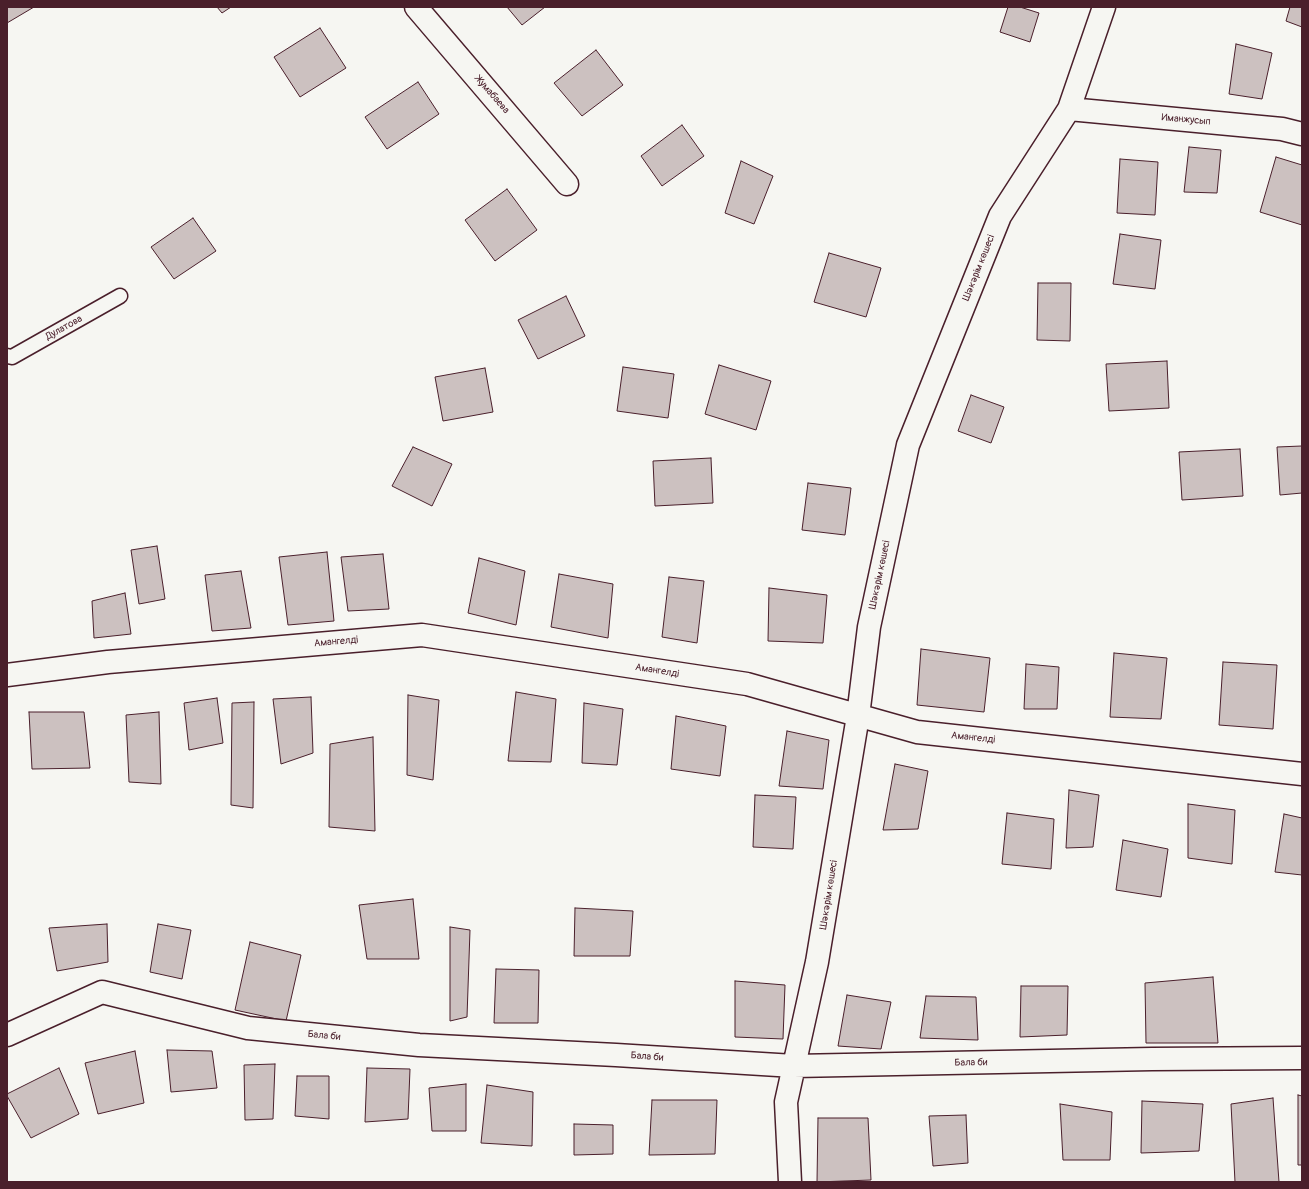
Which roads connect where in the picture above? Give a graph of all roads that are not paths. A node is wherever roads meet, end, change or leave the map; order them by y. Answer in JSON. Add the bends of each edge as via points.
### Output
{"nodes":[{"id":1,"x":416,"y":7,"type":"edge"},
{"id":2,"x":1104,"y":7,"type":"edge"},
{"id":3,"x":1070,"y":109,"type":"junction"},
{"id":4,"x":1302,"y":134,"type":"edge"},
{"id":5,"x":567,"y":184,"type":"dead end"},
{"id":6,"x":120,"y":296,"type":"dead end"},
{"id":7,"x":7,"y":356,"type":"edge"},
{"id":8,"x":7,"y":675,"type":"edge"},
{"id":9,"x":858,"y":716,"type":"junction"},
{"id":10,"x":1302,"y":774,"type":"edge"},
{"id":11,"x":7,"y":1035,"type":"edge"},
{"id":12,"x":1302,"y":1058,"type":"edge"},
{"id":13,"x":794,"y":1066,"type":"junction"},
{"id":14,"x":790,"y":1182,"type":"edge"}],
"edges":[{"from":1,"to":5,"type":"street","name":"Жумабаева"},
{"from":2,"to":3,"type":"street","name":"Шәкәрім көшесі"},
{"from":3,"to":4,"type":"street","name":"Иманжусып","via":[[1282,129]]},
{"from":3,"to":9,"type":"street","name":"Шәкәрім көшесі","via":[[1000,216],[908,445],[869,627]]},
{"from":6,"to":7,"type":"lane","name":"Дулатова","via":[[12,357]]},
{"from":8,"to":9,"type":"street","name":"Амангелді","via":[[108,662],[422,635],[747,684]]},
{"from":9,"to":10,"type":"street","name":"Амангелді","via":[[917,732]]},
{"from":9,"to":13,"type":"street","name":"Шәкәрім көшесі","via":[[818,962]]},
{"from":11,"to":13,"type":"street","name":"Бала би","via":[[102,992],[248,1028],[419,1045]]},
{"from":12,"to":13,"type":"street","name":"Бала би"},
{"from":13,"to":14,"type":"street","name":"Шәкәрім көшесі","via":[[786,1102]]}]}
